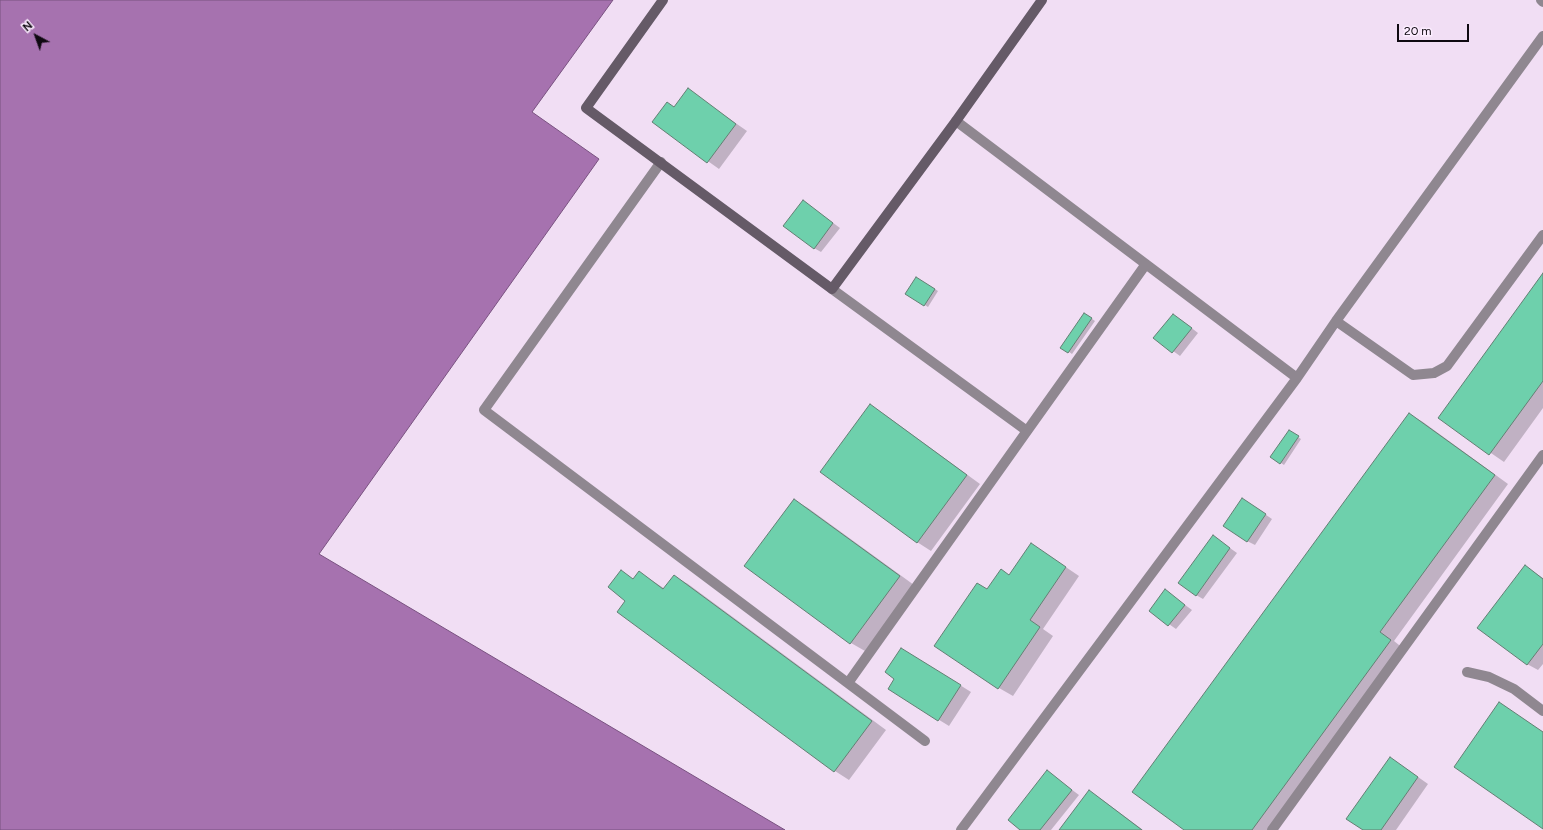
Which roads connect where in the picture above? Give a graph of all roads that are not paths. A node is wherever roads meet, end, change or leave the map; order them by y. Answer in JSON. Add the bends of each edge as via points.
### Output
{"nodes":[{"id":1,"x":663,"y":0,"type":"edge"},
{"id":2,"x":1042,"y":0,"type":"edge"},
{"id":3,"x":1543,"y":36,"type":"edge"},
{"id":4,"x":956,"y":121,"type":"junction"},
{"id":5,"x":661,"y":162,"type":"junction"},
{"id":6,"x":1543,"y":235,"type":"edge"},
{"id":7,"x":1146,"y":264,"type":"junction"},
{"id":8,"x":832,"y":289,"type":"junction"},
{"id":9,"x":1336,"y":321,"type":"junction"},
{"id":10,"x":1297,"y":378,"type":"junction"},
{"id":11,"x":1027,"y":431,"type":"junction"},
{"id":12,"x":1543,"y":454,"type":"edge"},
{"id":13,"x":1467,"y":672,"type":"dead end"},
{"id":14,"x":848,"y":683,"type":"junction"},
{"id":15,"x":1543,"y":711,"type":"edge"},
{"id":16,"x":925,"y":741,"type":"dead end"},
{"id":17,"x":961,"y":830,"type":"edge"},
{"id":18,"x":1272,"y":830,"type":"edge"}],
"edges":[{"from":1,"to":5,"type":"street","via":[[586,108]]},
{"from":2,"to":4,"type":"street"},
{"from":3,"to":9,"type":"lane"},
{"from":4,"to":7,"type":"lane"},
{"from":4,"to":8,"type":"street"},
{"from":5,"to":8,"type":"street"},
{"from":5,"to":14,"type":"lane","via":[[484,410]]},
{"from":6,"to":9,"type":"lane","via":[[1447,366],[1434,373],[1413,375]]},
{"from":7,"to":10,"type":"lane"},
{"from":7,"to":11,"type":"lane"},
{"from":8,"to":11,"type":"lane"},
{"from":9,"to":10,"type":"lane"},
{"from":10,"to":17,"type":"lane"},
{"from":11,"to":14,"type":"lane"},
{"from":12,"to":18,"type":"lane"},
{"from":13,"to":15,"type":"lane","via":[[1489,676],[1514,689]]},
{"from":14,"to":16,"type":"lane"}]}
